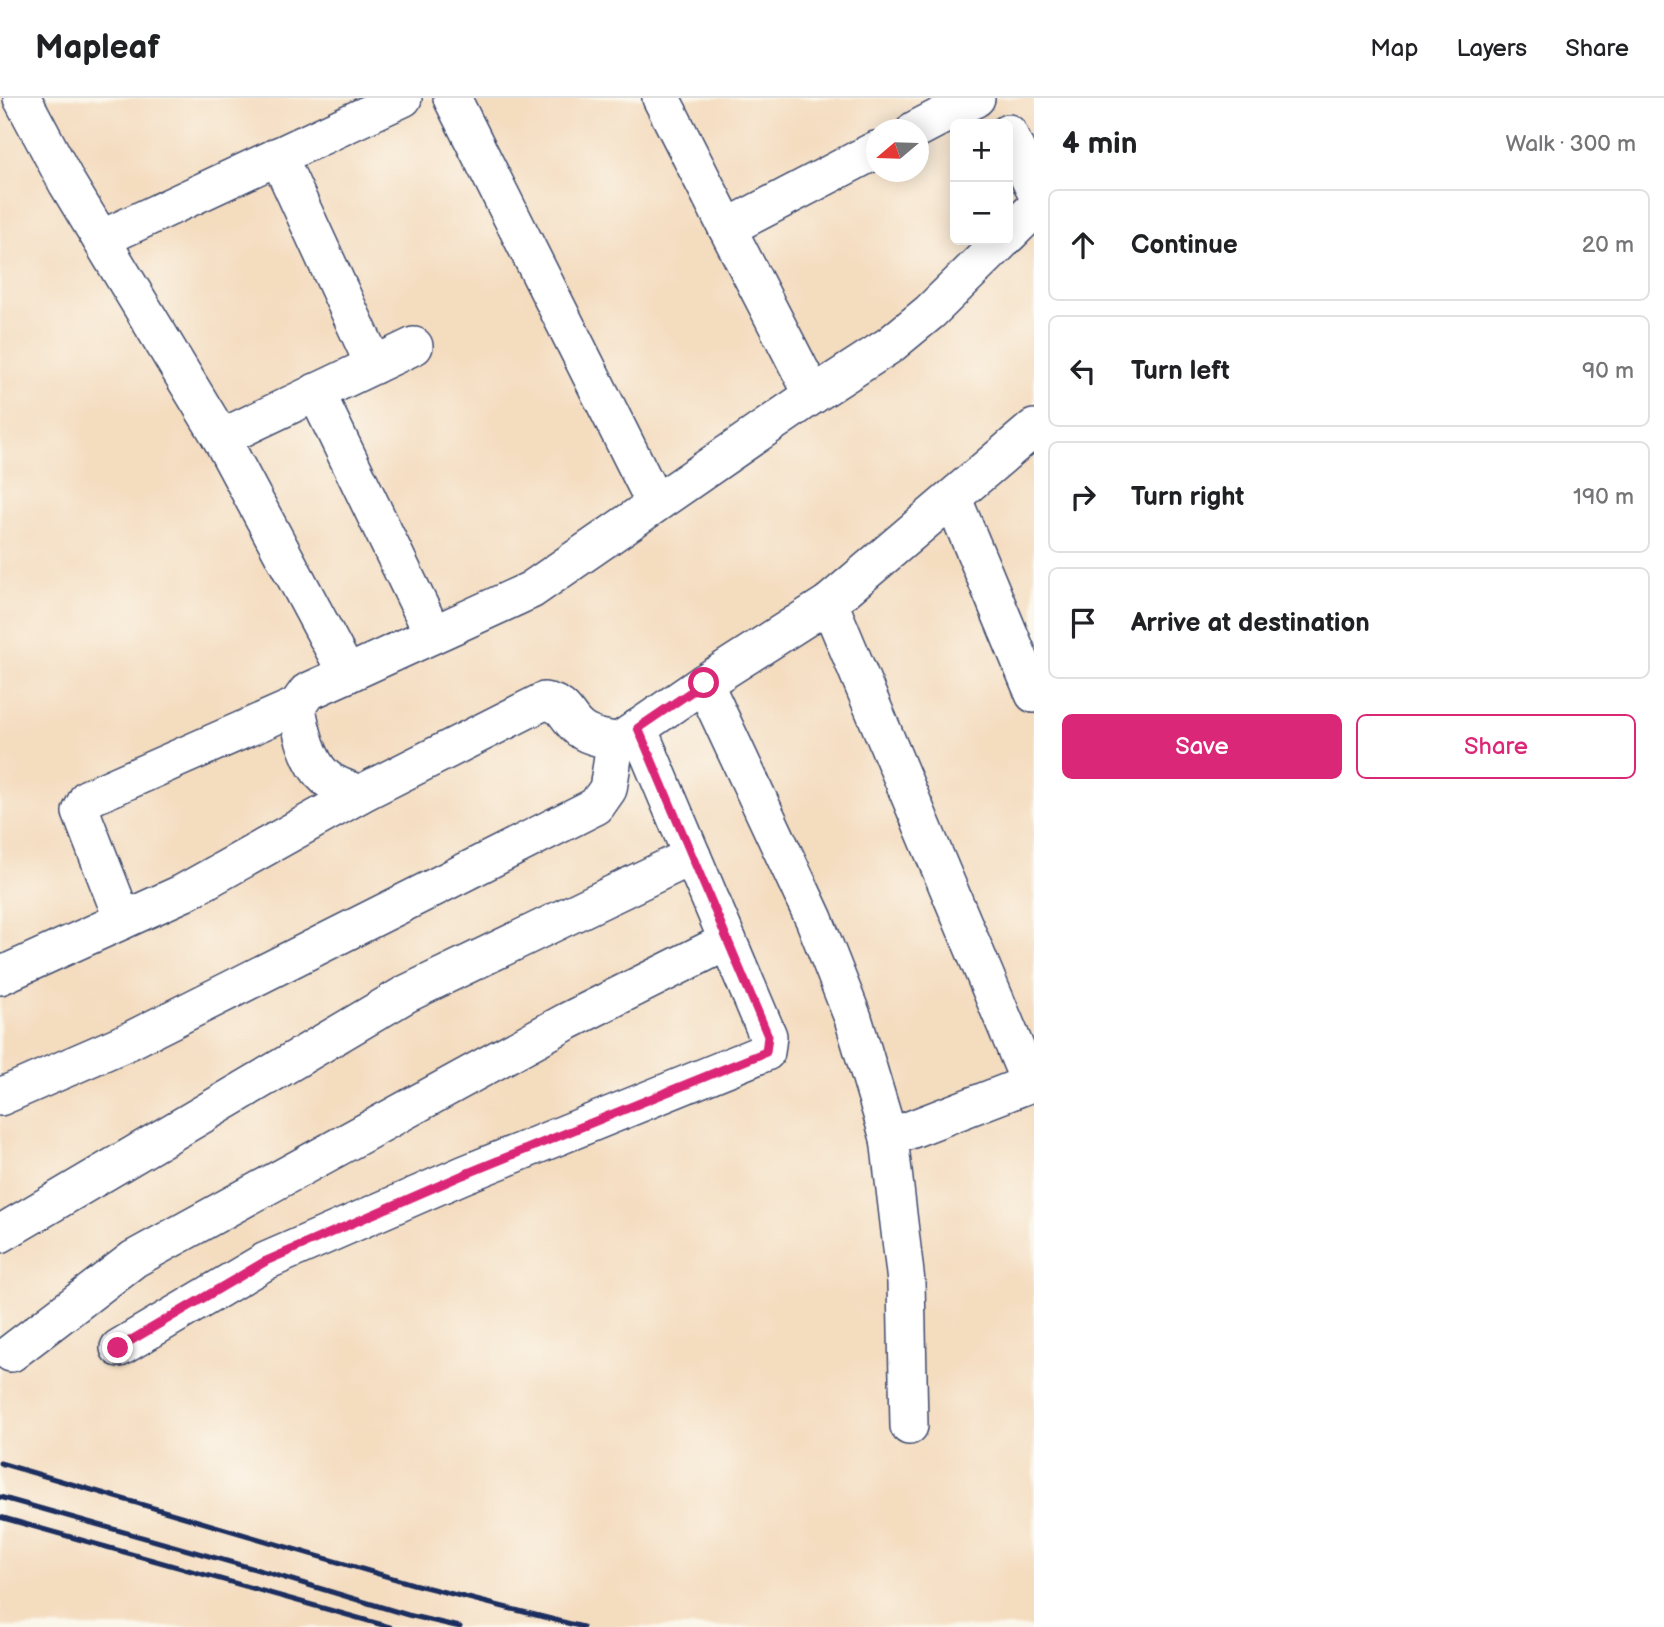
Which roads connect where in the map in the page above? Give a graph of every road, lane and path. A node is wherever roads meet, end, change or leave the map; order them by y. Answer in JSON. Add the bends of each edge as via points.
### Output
{"nodes":[{"id":1,"x":22,"y":98,"type":"edge"},
{"id":2,"x":403,"y":98,"type":"edge"},
{"id":3,"x":452,"y":98,"type":"edge"},
{"id":4,"x":661,"y":98,"type":"edge"},
{"id":5,"x":976,"y":98,"type":"edge"},
{"id":6,"x":991,"y":98,"type":"edge"},
{"id":7,"x":1002,"y":119,"type":"edge"},
{"id":8,"x":929,"y":123,"type":"edge"},
{"id":9,"x":1013,"y":144,"type":"edge"},
{"id":10,"x":278,"y":156,"type":"junction"},
{"id":11,"x":866,"y":156,"type":"edge"},
{"id":12,"x":1034,"y":188,"type":"edge"},
{"id":13,"x":1034,"y":209,"type":"edge"},
{"id":14,"x":727,"y":228,"type":"junction"},
{"id":15,"x":1013,"y":230,"type":"edge"},
{"id":16,"x":101,"y":239,"type":"junction"},
{"id":17,"x":998,"y":245,"type":"edge"},
{"id":18,"x":414,"y":346,"type":"dead end"},
{"id":19,"x":374,"y":365,"type":"junction"},
{"id":20,"x":316,"y":392,"type":"junction"},
{"id":21,"x":813,"y":395,"type":"junction"},
{"id":22,"x":1034,"y":428,"type":"edge"},
{"id":23,"x":221,"y":438,"type":"junction"},
{"id":24,"x":953,"y":499,"type":"junction"},
{"id":25,"x":656,"y":503,"type":"junction"},
{"id":26,"x":829,"y":603,"type":"junction"},
{"id":27,"x":433,"y":634,"type":"junction"},
{"id":28,"x":347,"y":674,"type":"junction"},
{"id":29,"x":704,"y":683,"type":"junction"},
{"id":30,"x":1034,"y":694,"type":"edge"},
{"id":31,"x":297,"y":706,"type":"junction"},
{"id":32,"x":628,"y":735,"type":"junction"},
{"id":33,"x":360,"y":794,"type":"junction"},
{"id":34,"x":692,"y":856,"type":"junction"},
{"id":35,"x":123,"y":920,"type":"junction"},
{"id":36,"x":728,"y":941,"type":"junction"},
{"id":37,"x":0,"y":976,"type":"edge"},
{"id":38,"x":1032,"y":1083,"type":"edge"},
{"id":39,"x":0,"y":1097,"type":"edge"},
{"id":40,"x":889,"y":1138,"type":"junction"},
{"id":41,"x":0,"y":1234,"type":"edge"},
{"id":42,"x":118,"y":1348,"type":"dead end"},
{"id":43,"x":11,"y":1353,"type":"dead end"},
{"id":44,"x":909,"y":1426,"type":"dead end"}],
"edges":[{"from":1,"to":16,"type":"street"},
{"from":2,"to":10,"type":"street"},
{"from":3,"to":25,"type":"street"},
{"from":4,"to":14,"type":"street"},
{"from":5,"to":8,"type":"street"},
{"from":6,"to":7,"type":"street"},
{"from":9,"to":12,"type":"street"},
{"from":10,"to":16,"type":"street"},
{"from":10,"to":19,"type":"street"},
{"from":11,"to":14,"type":"street"},
{"from":13,"to":15,"type":"street"},
{"from":14,"to":21,"type":"street"},
{"from":16,"to":23,"type":"street"},
{"from":17,"to":21,"type":"street","via":[[890,345]]},
{"from":18,"to":19,"type":"street"},
{"from":19,"to":20,"type":"street"},
{"from":20,"to":23,"type":"street"},
{"from":20,"to":27,"type":"street"},
{"from":21,"to":25,"type":"street"},
{"from":22,"to":24,"type":"street"},
{"from":23,"to":28,"type":"street"},
{"from":24,"to":26,"type":"street"},
{"from":24,"to":30,"type":"street"},
{"from":25,"to":27,"type":"street","via":[[531,590]]},
{"from":26,"to":29,"type":"street"},
{"from":26,"to":38,"type":"street"},
{"from":27,"to":28,"type":"street"},
{"from":28,"to":31,"type":"street","via":[[307,692]]},
{"from":29,"to":32,"type":"street"},
{"from":29,"to":40,"type":"street","via":[[814,919],[853,1018]]},
{"from":31,"to":33,"type":"street","via":[[308,750],[325,777]]},
{"from":31,"to":35,"type":"street","via":[[88,798],[81,812]]},
{"from":32,"to":33,"type":"street","via":[[582,732],[564,708],[544,701]]},
{"from":32,"to":34,"type":"street"},
{"from":32,"to":39,"type":"street","via":[[614,751],[608,789],[596,806],[129,1041]]},
{"from":33,"to":35,"type":"street"},
{"from":34,"to":36,"type":"street"},
{"from":34,"to":41,"type":"street","via":[[406,994]]},
{"from":35,"to":37,"type":"street"},
{"from":36,"to":42,"type":"street","via":[[768,1036],[766,1052],[266,1261]]},
{"from":36,"to":43,"type":"street","via":[[566,1022],[134,1259]]},
{"from":38,"to":40,"type":"street"},
{"from":40,"to":44,"type":"street","via":[[906,1282]]}]}
